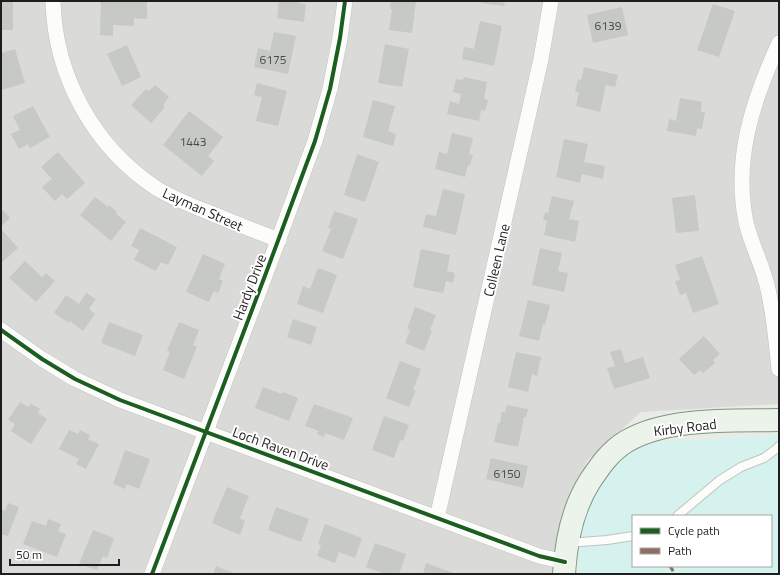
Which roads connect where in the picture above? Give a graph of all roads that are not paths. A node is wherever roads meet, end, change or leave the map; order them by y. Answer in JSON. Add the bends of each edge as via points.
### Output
{"nodes":[{"id":1,"x":53,"y":1,"type":"edge"},
{"id":2,"x":345,"y":1,"type":"edge"},
{"id":3,"x":551,"y":1,"type":"edge"},
{"id":4,"x":779,"y":43,"type":"edge"},
{"id":5,"x":279,"y":240,"type":"junction"},
{"id":6,"x":1,"y":330,"type":"edge"},
{"id":7,"x":779,"y":369,"type":"edge"},
{"id":8,"x":779,"y":420,"type":"edge"},
{"id":9,"x":206,"y":432,"type":"junction"},
{"id":10,"x":779,"y":446,"type":"edge"},
{"id":11,"x":679,"y":515,"type":"edge"},
{"id":12,"x":437,"y":518,"type":"junction"},
{"id":13,"x":632,"y":536,"type":"edge"},
{"id":14,"x":565,"y":560,"type":"edge"},
{"id":15,"x":152,"y":574,"type":"edge"}],
"edges":[{"from":1,"to":5,"type":"street","name":"Layman Street","via":[[58,48],[67,76],[78,103],[111,150],[156,188],[181,201]]},
{"from":2,"to":5,"type":"street","name":"Hardy Drive","via":[[328,96],[315,141]]},
{"from":3,"to":12,"type":"street","name":"Colleen Lane","via":[[541,59]]},
{"from":4,"to":7,"type":"street","via":[[754,105],[742,164],[746,221],[773,309]]},
{"from":5,"to":9,"type":"street","name":"Hardy Drive"},
{"from":6,"to":9,"type":"street","name":"Loch Raven Drive","via":[[75,379],[120,400]]},
{"from":8,"to":14,"type":"main road","name":"Kirby Road","via":[[694,423],[643,433],[626,442],[606,458],[584,490],[574,513]]},
{"from":9,"to":12,"type":"street","name":"Loch Raven Drive"},
{"from":9,"to":15,"type":"street","name":"Hardy Drive"},
{"from":10,"to":11,"type":"lane","via":[[764,458],[741,467],[720,480]]},
{"from":12,"to":14,"type":"street","name":"Loch Raven Drive","via":[[539,556]]},
{"from":13,"to":14,"type":"lane","via":[[607,540]]}]}
